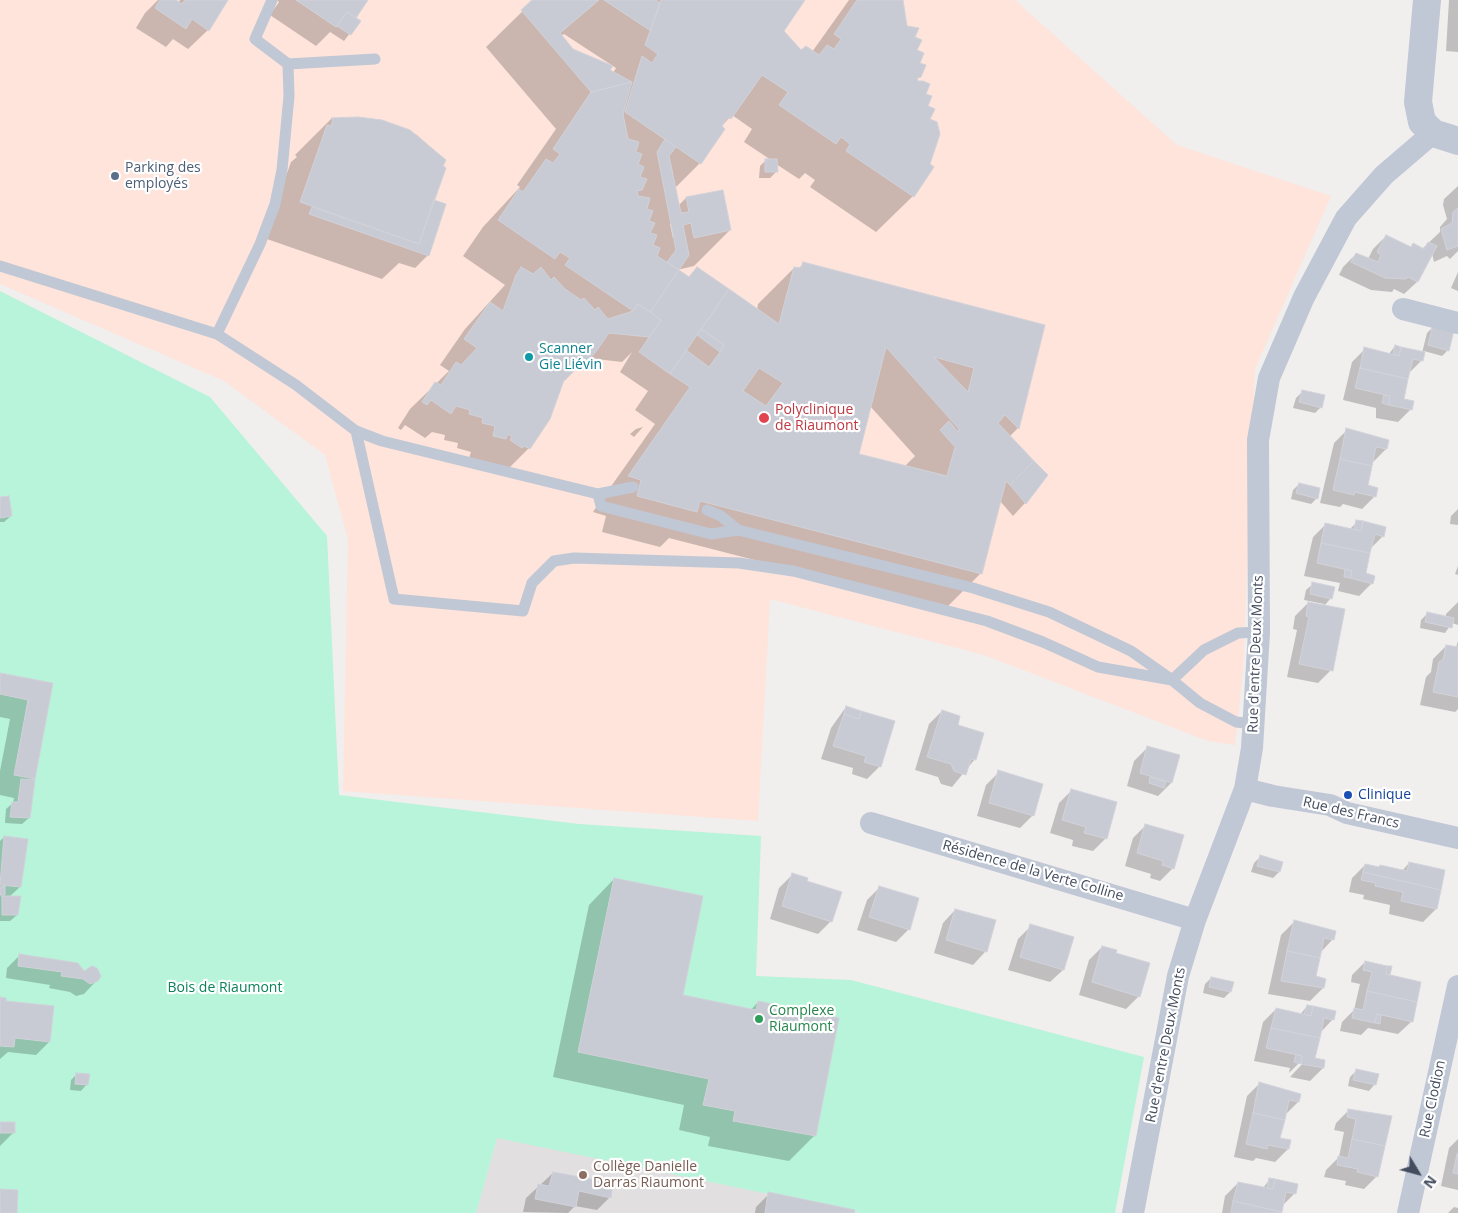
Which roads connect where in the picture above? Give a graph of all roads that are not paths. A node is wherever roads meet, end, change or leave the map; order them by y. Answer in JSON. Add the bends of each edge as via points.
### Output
{"nodes":[{"id":1,"x":272,"y":0,"type":"edge"},
{"id":2,"x":1427,"y":0,"type":"edge"},
{"id":3,"x":375,"y":59,"type":"dead end"},
{"id":4,"x":288,"y":64,"type":"junction"},
{"id":5,"x":1446,"y":137,"type":"edge"},
{"id":6,"x":0,"y":266,"type":"edge"},
{"id":7,"x":1403,"y":309,"type":"dead end"},
{"id":8,"x":1458,"y":323,"type":"edge"},
{"id":9,"x":216,"y":334,"type":"junction"},
{"id":10,"x":356,"y":431,"type":"junction"},
{"id":11,"x":633,"y":487,"type":"dead end"},
{"id":12,"x":598,"y":494,"type":"junction"},
{"id":13,"x":707,"y":510,"type":"dead end"},
{"id":14,"x":738,"y":530,"type":"junction"},
{"id":15,"x":1259,"y":632,"type":"junction"},
{"id":16,"x":1172,"y":680,"type":"junction"},
{"id":17,"x":1254,"y":724,"type":"junction"},
{"id":18,"x":1245,"y":788,"type":"junction"},
{"id":19,"x":871,"y":824,"type":"dead end"},
{"id":20,"x":1458,"y":838,"type":"edge"},
{"id":21,"x":1195,"y":920,"type":"junction"},
{"id":22,"x":1458,"y":986,"type":"edge"},
{"id":23,"x":1133,"y":1213,"type":"edge"},
{"id":24,"x":1408,"y":1213,"type":"edge"}],
"edges":[{"from":1,"to":4,"type":"lane","via":[[255,39]]},
{"from":2,"to":5,"type":"street","via":[[1418,102],[1422,122]]},
{"from":3,"to":4,"type":"lane"},
{"from":4,"to":9,"type":"lane","via":[[289,96],[282,170],[275,204],[260,244]]},
{"from":5,"to":15,"type":"street","name":"Rue d'entre Deux Monts","via":[[1384,175],[1346,218],[1304,297],[1269,378],[1258,440]]},
{"from":6,"to":9,"type":"lane"},
{"from":7,"to":8,"type":"street"},
{"from":9,"to":10,"type":"lane","via":[[296,385]]},
{"from":10,"to":12,"type":"lane","via":[[382,441]]},
{"from":10,"to":16,"type":"lane","via":[[394,599],[523,611],[532,583],[554,560],[739,563],[794,572],[987,621],[1098,666]]},
{"from":11,"to":12,"type":"lane"},
{"from":12,"to":14,"type":"lane","via":[[601,506],[711,534]]},
{"from":13,"to":14,"type":"lane","via":[[721,516]]},
{"from":14,"to":16,"type":"lane","via":[[973,588],[1050,612],[1131,650]]},
{"from":15,"to":16,"type":"lane","via":[[1238,633],[1204,650]]},
{"from":15,"to":17,"type":"street","name":"Rue d'entre Deux Monts"},
{"from":16,"to":17,"type":"lane","via":[[1207,707],[1236,722]]},
{"from":17,"to":18,"type":"street","name":"Rue d'entre Deux Monts"},
{"from":18,"to":20,"type":"street","name":"Rue des Francs","via":[[1330,805],[1347,813]]},
{"from":18,"to":21,"type":"street","name":"Rue d'entre Deux Monts"},
{"from":19,"to":21,"type":"street","name":"Résidence de la Verte Colline"},
{"from":21,"to":23,"type":"street","name":"Rue d'entre Deux Monts","via":[[1178,976]]},
{"from":22,"to":24,"type":"street","name":"Rue Clodion"}]}
